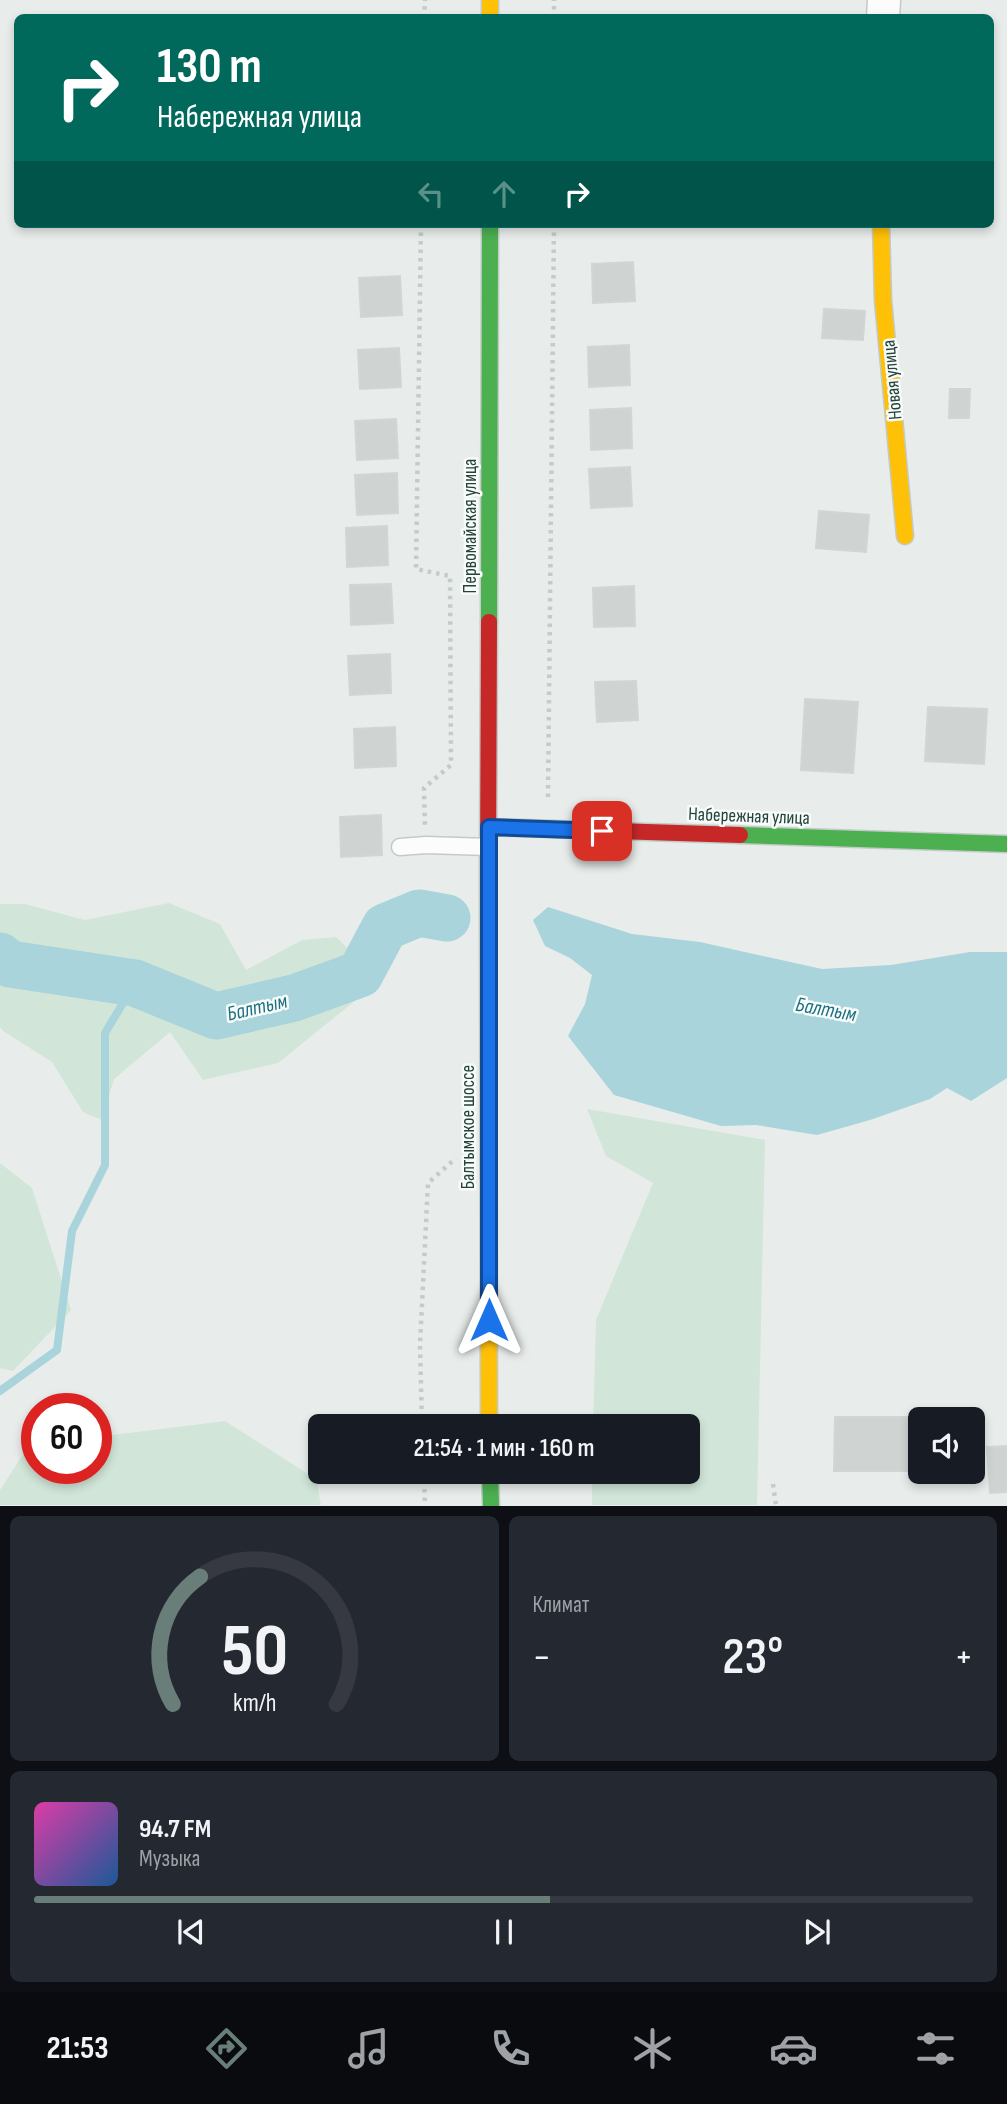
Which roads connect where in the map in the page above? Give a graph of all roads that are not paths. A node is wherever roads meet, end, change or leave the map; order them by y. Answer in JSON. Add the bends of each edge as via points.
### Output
{"nodes":[{"id":1,"x":490,"y":228,"type":"edge"},
{"id":2,"x":881,"y":228,"type":"edge"},
{"id":3,"x":905,"y":536,"type":"dead end"},
{"id":4,"x":489,"y":827,"type":"junction"},
{"id":5,"x":1007,"y":845,"type":"edge"},
{"id":6,"x":489,"y":846,"type":"junction"},
{"id":7,"x":400,"y":847,"type":"dead end"},
{"id":8,"x":489,"y":1414,"type":"edge"},
{"id":9,"x":490,"y":1484,"type":"edge"},
{"id":10,"x":491,"y":1506,"type":"edge"}],
"edges":[{"from":1,"to":4,"type":"main road","name":"Первомайская улица"},
{"from":2,"to":3,"type":"main road","name":"Новая улица","via":[[883,300]]},
{"from":4,"to":5,"type":"main road","name":"Набережная улица"},
{"from":4,"to":6,"type":"main road","name":"Балтымское шоссе"},
{"from":6,"to":7,"type":"lane"},
{"from":6,"to":8,"type":"main road","name":"Балтымское шоссе"},
{"from":9,"to":10,"type":"main road"}]}
